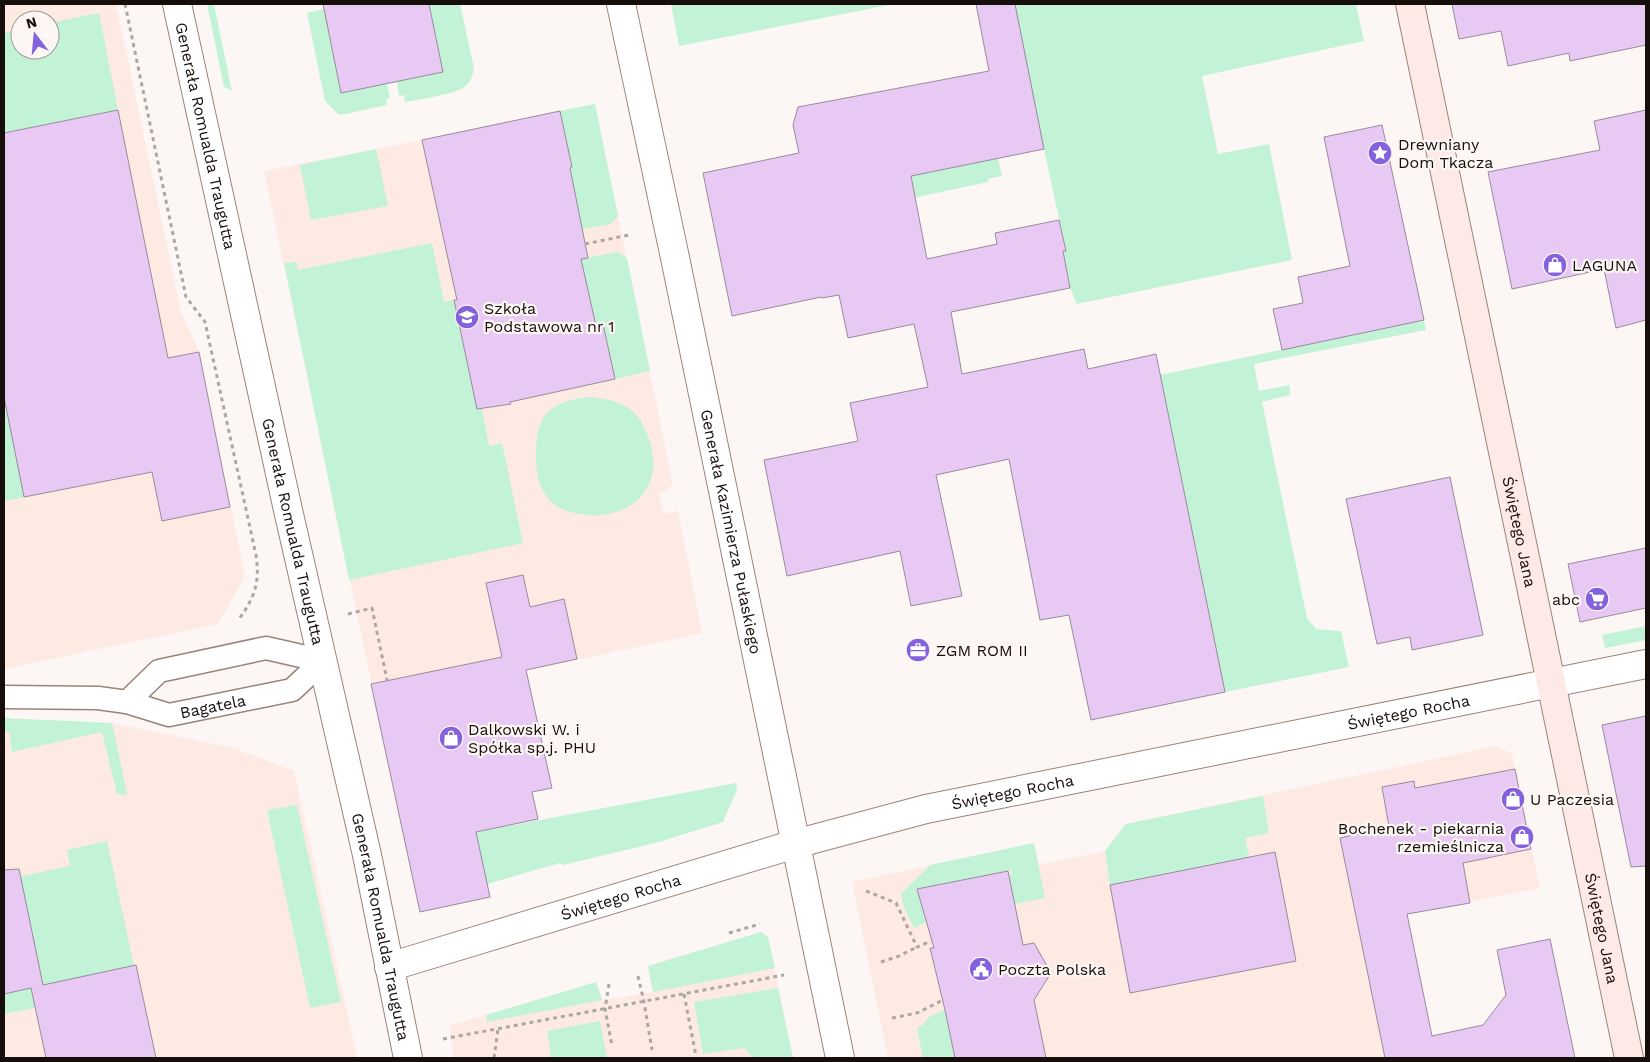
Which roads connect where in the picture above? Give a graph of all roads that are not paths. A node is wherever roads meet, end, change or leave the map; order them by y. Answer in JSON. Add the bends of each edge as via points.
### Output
{"nodes":[{"id":1,"x":177,"y":4,"type":"edge"},
{"id":2,"x":621,"y":4,"type":"edge"},
{"id":3,"x":1410,"y":4,"type":"edge"},
{"id":4,"x":323,"y":661,"type":"junction"},
{"id":5,"x":1646,"y":664,"type":"edge"},
{"id":6,"x":1550,"y":682,"type":"junction"},
{"id":7,"x":4,"y":697,"type":"edge"},
{"id":8,"x":127,"y":702,"type":"junction"},
{"id":9,"x":795,"y":844,"type":"junction"},
{"id":10,"x":389,"y":967,"type":"junction"},
{"id":11,"x":408,"y":1058,"type":"edge"},
{"id":12,"x":840,"y":1058,"type":"edge"},
{"id":13,"x":1629,"y":1058,"type":"edge"}],
"edges":[{"from":1,"to":4,"type":"street","name":"Generała Romualda Traugutta"},
{"from":2,"to":9,"type":"street","name":"Generała Kazimierza Pułaskiego"},
{"from":3,"to":6,"type":"main road","name":"Świętego Jana"},
{"from":4,"to":8,"type":"lane","name":"Bagatela","via":[[292,690],[169,715]]},
{"from":4,"to":8,"type":"lane","via":[[266,648],[159,672]]},
{"from":4,"to":10,"type":"street","name":"Generała Romualda Traugutta"},
{"from":5,"to":6,"type":"street","name":"Świętego Rocha"},
{"from":6,"to":9,"type":"street","name":"Świętego Rocha","via":[[926,809]]},
{"from":6,"to":13,"type":"main road","name":"Świętego Jana"},
{"from":7,"to":8,"type":"lane","name":"Bagatela","via":[[98,698]]},
{"from":9,"to":10,"type":"street","name":"Świętego Rocha"},
{"from":9,"to":12,"type":"street","name":"Generała Kazimierza Pułaskiego"},
{"from":10,"to":11,"type":"street","name":"Generała Romualda Traugutta"}]}
